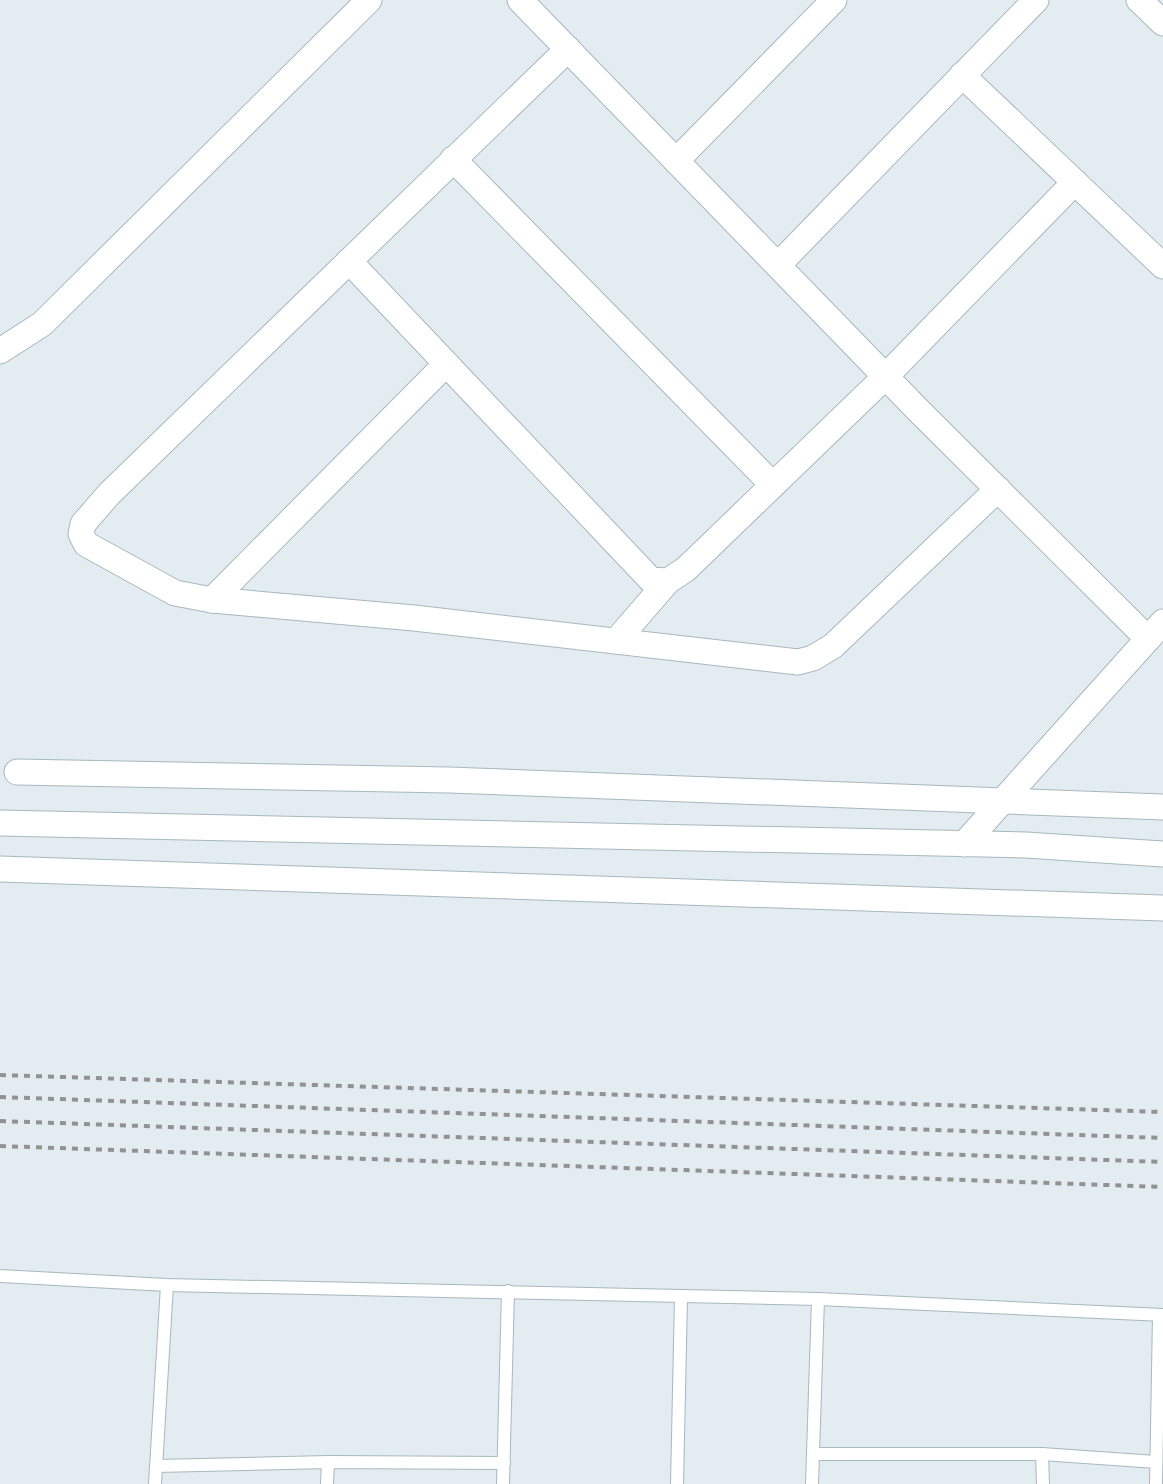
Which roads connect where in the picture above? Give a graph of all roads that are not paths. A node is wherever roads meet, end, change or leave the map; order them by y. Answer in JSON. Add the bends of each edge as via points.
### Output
{"nodes":[{"id":1,"x":369,"y":0,"type":"edge"},
{"id":2,"x":520,"y":0,"type":"edge"},
{"id":3,"x":834,"y":0,"type":"edge"},
{"id":4,"x":1036,"y":0,"type":"edge"},
{"id":5,"x":1139,"y":0,"type":"edge"},
{"id":6,"x":1163,"y":23,"type":"edge"},
{"id":7,"x":568,"y":49,"type":"junction"},
{"id":8,"x":962,"y":75,"type":"junction"},
{"id":9,"x":454,"y":159,"type":"junction"},
{"id":10,"x":676,"y":161,"type":"junction"},
{"id":11,"x":1075,"y":182,"type":"junction"},
{"id":12,"x":349,"y":261,"type":"junction"},
{"id":13,"x":778,"y":265,"type":"junction"},
{"id":14,"x":1163,"y":266,"type":"edge"},
{"id":15,"x":0,"y":351,"type":"edge"},
{"id":16,"x":446,"y":364,"type":"junction"},
{"id":17,"x":886,"y":376,"type":"junction"},
{"id":18,"x":773,"y":486,"type":"junction"},
{"id":19,"x":998,"y":489,"type":"junction"},
{"id":20,"x":668,"y":581,"type":"junction"},
{"id":21,"x":212,"y":600,"type":"junction"},
{"id":22,"x":1155,"y":631,"type":"edge"},
{"id":23,"x":616,"y":641,"type":"junction"},
{"id":24,"x":17,"y":772,"type":"dead end"},
{"id":25,"x":1000,"y":802,"type":"junction"},
{"id":26,"x":1163,"y":807,"type":"edge"},
{"id":27,"x":0,"y":823,"type":"edge"},
{"id":28,"x":964,"y":844,"type":"junction"},
{"id":29,"x":1163,"y":854,"type":"edge"},
{"id":30,"x":0,"y":869,"type":"edge"},
{"id":31,"x":1163,"y":908,"type":"edge"},
{"id":32,"x":0,"y":1276,"type":"edge"},
{"id":33,"x":167,"y":1285,"type":"junction"},
{"id":34,"x":508,"y":1291,"type":"junction"},
{"id":35,"x":681,"y":1297,"type":"junction"},
{"id":36,"x":818,"y":1299,"type":"junction"},
{"id":37,"x":1161,"y":1315,"type":"edge"},
{"id":38,"x":814,"y":1454,"type":"junction"},
{"id":39,"x":1042,"y":1454,"type":"junction"},
{"id":40,"x":328,"y":1462,"type":"junction"},
{"id":41,"x":1156,"y":1462,"type":"junction"},
{"id":42,"x":504,"y":1463,"type":"junction"},
{"id":43,"x":156,"y":1466,"type":"junction"},
{"id":44,"x":155,"y":1484,"type":"edge"},
{"id":45,"x":327,"y":1484,"type":"edge"},
{"id":46,"x":503,"y":1484,"type":"edge"},
{"id":47,"x":678,"y":1484,"type":"edge"},
{"id":48,"x":812,"y":1484,"type":"edge"},
{"id":49,"x":1043,"y":1484,"type":"edge"},
{"id":50,"x":1156,"y":1484,"type":"edge"}],
"edges":[{"from":1,"to":15,"type":"street","via":[[42,324]]},
{"from":2,"to":7,"type":"street"},
{"from":3,"to":10,"type":"street"},
{"from":4,"to":8,"type":"street"},
{"from":5,"to":6,"type":"street"},
{"from":7,"to":9,"type":"street"},
{"from":7,"to":10,"type":"street"},
{"from":8,"to":11,"type":"street"},
{"from":8,"to":13,"type":"street"},
{"from":9,"to":12,"type":"street"},
{"from":9,"to":18,"type":"street"},
{"from":10,"to":13,"type":"street"},
{"from":11,"to":14,"type":"street"},
{"from":11,"to":17,"type":"street"},
{"from":12,"to":16,"type":"street"},
{"from":12,"to":21,"type":"street","via":[[109,494],[83,524],[80,534],[86,544],[175,593]]},
{"from":13,"to":17,"type":"street"},
{"from":16,"to":20,"type":"street","via":[[651,580]]},
{"from":16,"to":21,"type":"street"},
{"from":17,"to":18,"type":"street"},
{"from":17,"to":19,"type":"street"},
{"from":18,"to":20,"type":"street","via":[[686,569]]},
{"from":19,"to":22,"type":"street"},
{"from":19,"to":23,"type":"street","via":[[833,646],[813,658],[798,662]]},
{"from":20,"to":23,"type":"street"},
{"from":21,"to":23,"type":"street"},
{"from":22,"to":25,"type":"street"},
{"from":24,"to":25,"type":"street","via":[[449,780]]},
{"from":25,"to":26,"type":"street"},
{"from":25,"to":28,"type":"street"},
{"from":27,"to":28,"type":"street"},
{"from":28,"to":29,"type":"street"},
{"from":30,"to":31,"type":"street"},
{"from":32,"to":33,"type":"lane"},
{"from":33,"to":34,"type":"lane"},
{"from":33,"to":43,"type":"lane"},
{"from":34,"to":35,"type":"lane"},
{"from":34,"to":42,"type":"lane"},
{"from":35,"to":36,"type":"lane"},
{"from":35,"to":47,"type":"lane"},
{"from":36,"to":37,"type":"lane"},
{"from":36,"to":38,"type":"lane"},
{"from":37,"to":41,"type":"lane"},
{"from":38,"to":39,"type":"lane"},
{"from":38,"to":48,"type":"lane"},
{"from":39,"to":41,"type":"lane"},
{"from":39,"to":49,"type":"lane"},
{"from":40,"to":42,"type":"lane"},
{"from":40,"to":43,"type":"lane"},
{"from":40,"to":45,"type":"lane"},
{"from":41,"to":50,"type":"lane"},
{"from":42,"to":46,"type":"lane"},
{"from":43,"to":44,"type":"lane"}]}
